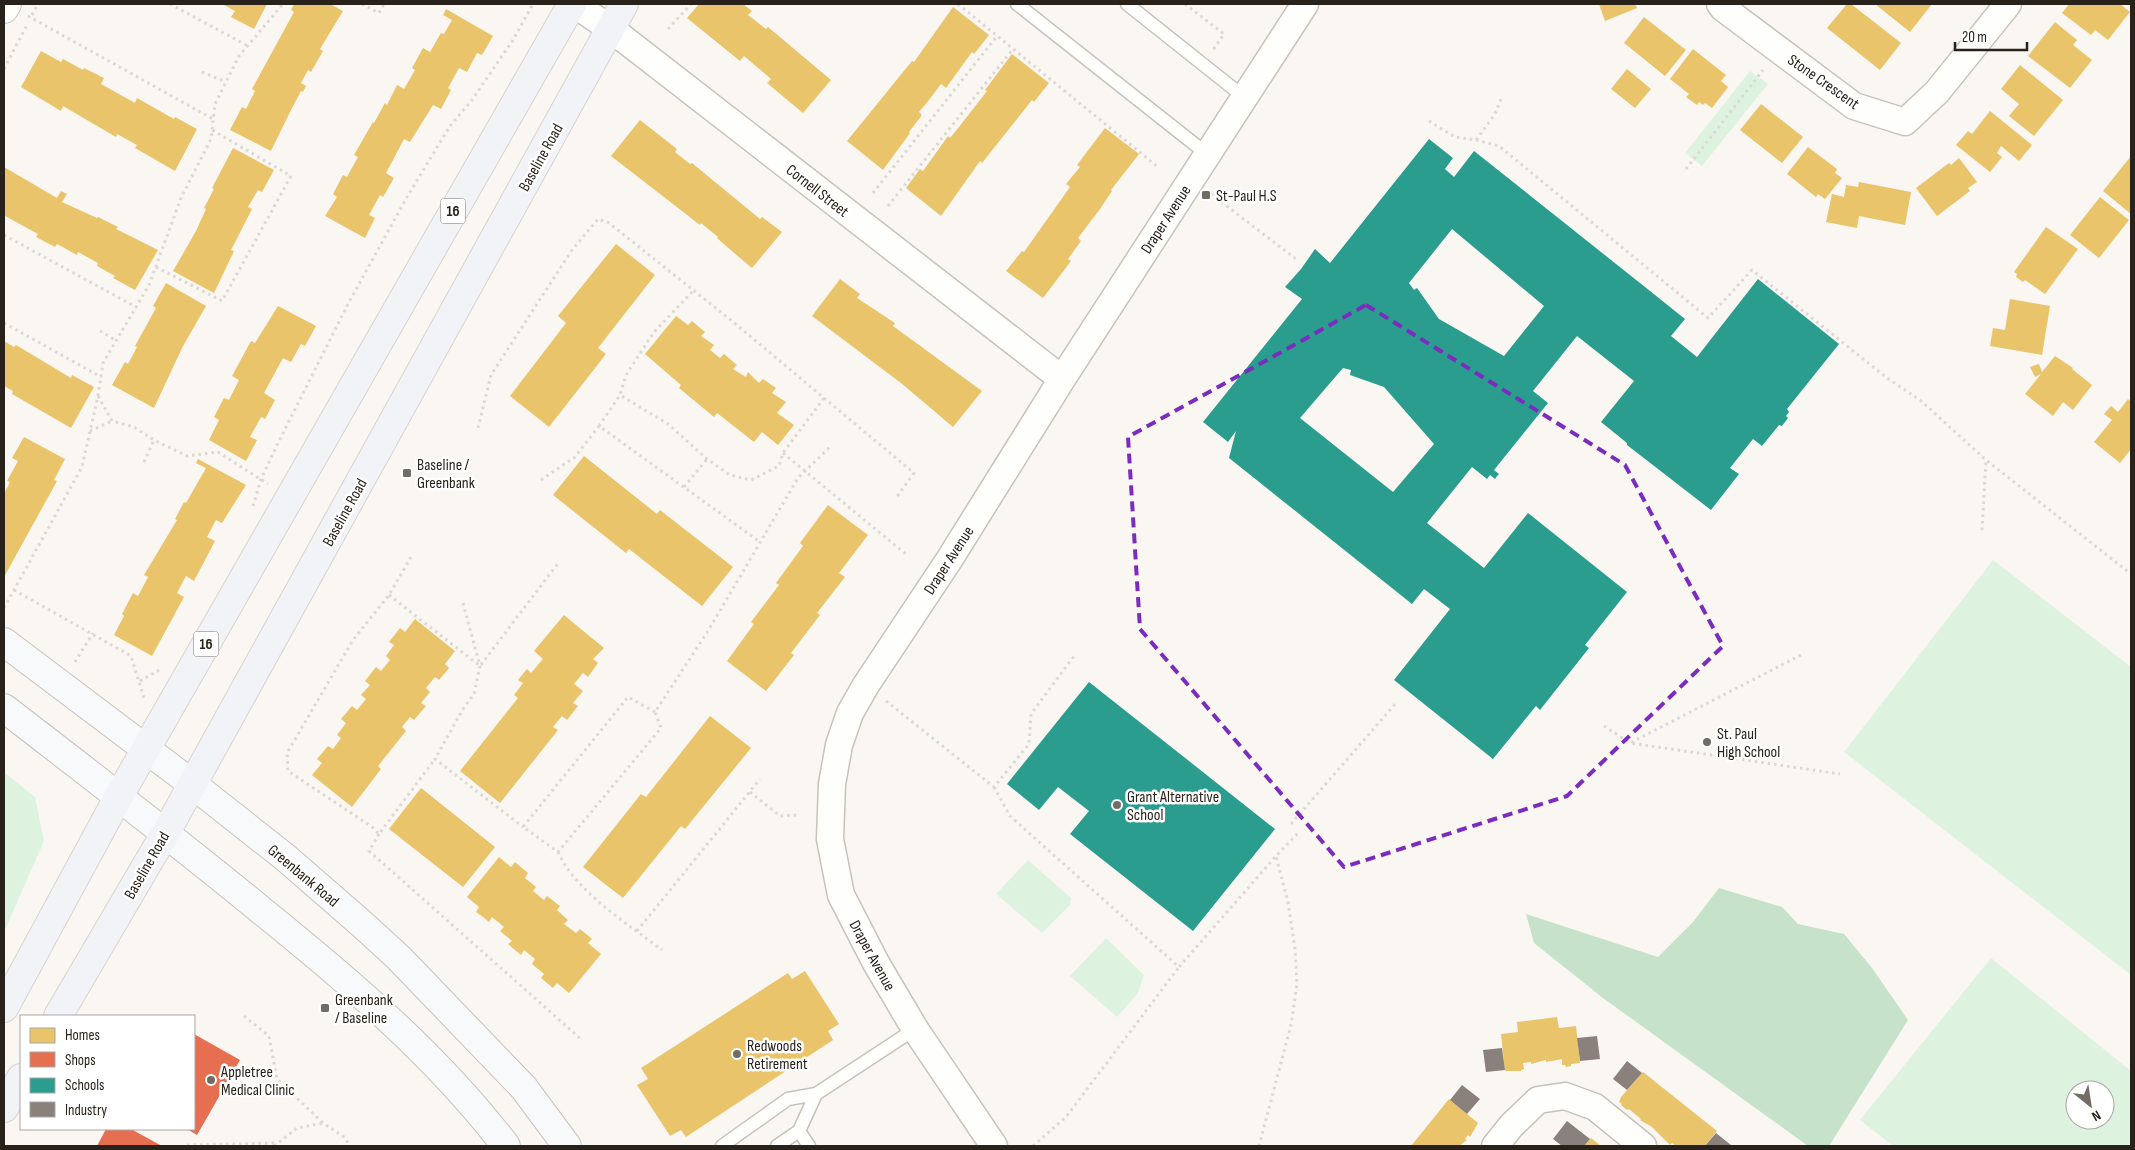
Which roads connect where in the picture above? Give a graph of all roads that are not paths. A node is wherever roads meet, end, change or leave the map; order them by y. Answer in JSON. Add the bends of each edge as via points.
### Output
{"nodes":[{"id":1,"x":573,"y":4,"type":"edge"},
{"id":2,"x":624,"y":4,"type":"edge"},
{"id":3,"x":1017,"y":4,"type":"edge"},
{"id":4,"x":1127,"y":4,"type":"edge"},
{"id":5,"x":1305,"y":4,"type":"edge"},
{"id":6,"x":1720,"y":4,"type":"edge"},
{"id":7,"x":2008,"y":4,"type":"edge"},
{"id":8,"x":610,"y":29,"type":"junction"},
{"id":9,"x":1244,"y":97,"type":"junction"},
{"id":10,"x":1207,"y":154,"type":"junction"},
{"id":11,"x":1062,"y":379,"type":"junction"},
{"id":12,"x":4,"y":642,"type":"edge"},
{"id":13,"x":4,"y":708,"type":"edge"},
{"id":14,"x":147,"y":750,"type":"junction"},
{"id":15,"x":191,"y":782,"type":"junction"},
{"id":16,"x":119,"y":796,"type":"junction"},
{"id":17,"x":166,"y":832,"type":"junction"},
{"id":18,"x":4,"y":1008,"type":"edge"},
{"id":19,"x":59,"y":1015,"type":"edge"},
{"id":20,"x":915,"y":1028,"type":"junction"},
{"id":21,"x":20,"y":1080,"type":"edge"},
{"id":22,"x":816,"y":1094,"type":"junction"},
{"id":23,"x":4,"y":1108,"type":"edge"},
{"id":24,"x":799,"y":1131,"type":"junction"},
{"id":25,"x":506,"y":1146,"type":"edge"},
{"id":26,"x":567,"y":1146,"type":"edge"},
{"id":27,"x":722,"y":1146,"type":"edge"},
{"id":28,"x":777,"y":1146,"type":"edge"},
{"id":29,"x":810,"y":1146,"type":"edge"},
{"id":30,"x":994,"y":1146,"type":"edge"},
{"id":31,"x":1495,"y":1146,"type":"edge"},
{"id":32,"x":1643,"y":1146,"type":"edge"}],
"edges":[{"from":1,"to":8,"type":"street","name":"Cornell Street"},
{"from":1,"to":14,"type":"main road","number":"16"},
{"from":2,"to":8,"type":"main road","name":"Baseline Road"},
{"from":3,"to":10,"type":"lane"},
{"from":4,"to":9,"type":"lane"},
{"from":5,"to":9,"type":"street","name":"Draper Avenue"},
{"from":6,"to":7,"type":"street","name":"Stone Crescent","via":[[1854,106],[1905,122],[1937,92]]},
{"from":8,"to":11,"type":"street","name":"Cornell Street"},
{"from":8,"to":15,"type":"main road","name":"Baseline Road","via":[[281,626]]},
{"from":9,"to":10,"type":"street","name":"Draper Avenue"},
{"from":10,"to":11,"type":"street","name":"Draper Avenue"},
{"from":11,"to":20,"type":"street","name":"Draper Avenue","via":[[866,685],[850,713],[839,745],[832,784],[830,839],[841,895]]},
{"from":12,"to":14,"type":"main road","name":"Greenbank Road"},
{"from":13,"to":16,"type":"main road"},
{"from":14,"to":15,"type":"main road","name":"Greenbank Road"},
{"from":14,"to":16,"type":"main road","number":"16"},
{"from":15,"to":17,"type":"main road","name":"Baseline Road"},
{"from":15,"to":26,"type":"main road","name":"Greenbank Road","via":[[286,858],[399,958],[524,1088]]},
{"from":16,"to":17,"type":"main road"},
{"from":16,"to":18,"type":"main road","number":"16"},
{"from":17,"to":19,"type":"main road","name":"Baseline Road"},
{"from":17,"to":25,"type":"main road","via":[[335,970],[411,1040],[476,1107]]},
{"from":20,"to":22,"type":"lane"},
{"from":20,"to":30,"type":"street","name":"Draper Avenue"},
{"from":21,"to":23,"type":"main road"},
{"from":22,"to":24,"type":"lane"},
{"from":22,"to":27,"type":"lane","via":[[788,1099]]},
{"from":24,"to":28,"type":"lane"},
{"from":24,"to":29,"type":"lane"},
{"from":31,"to":32,"type":"street","via":[[1538,1100],[1565,1096],[1595,1107]]}]}
